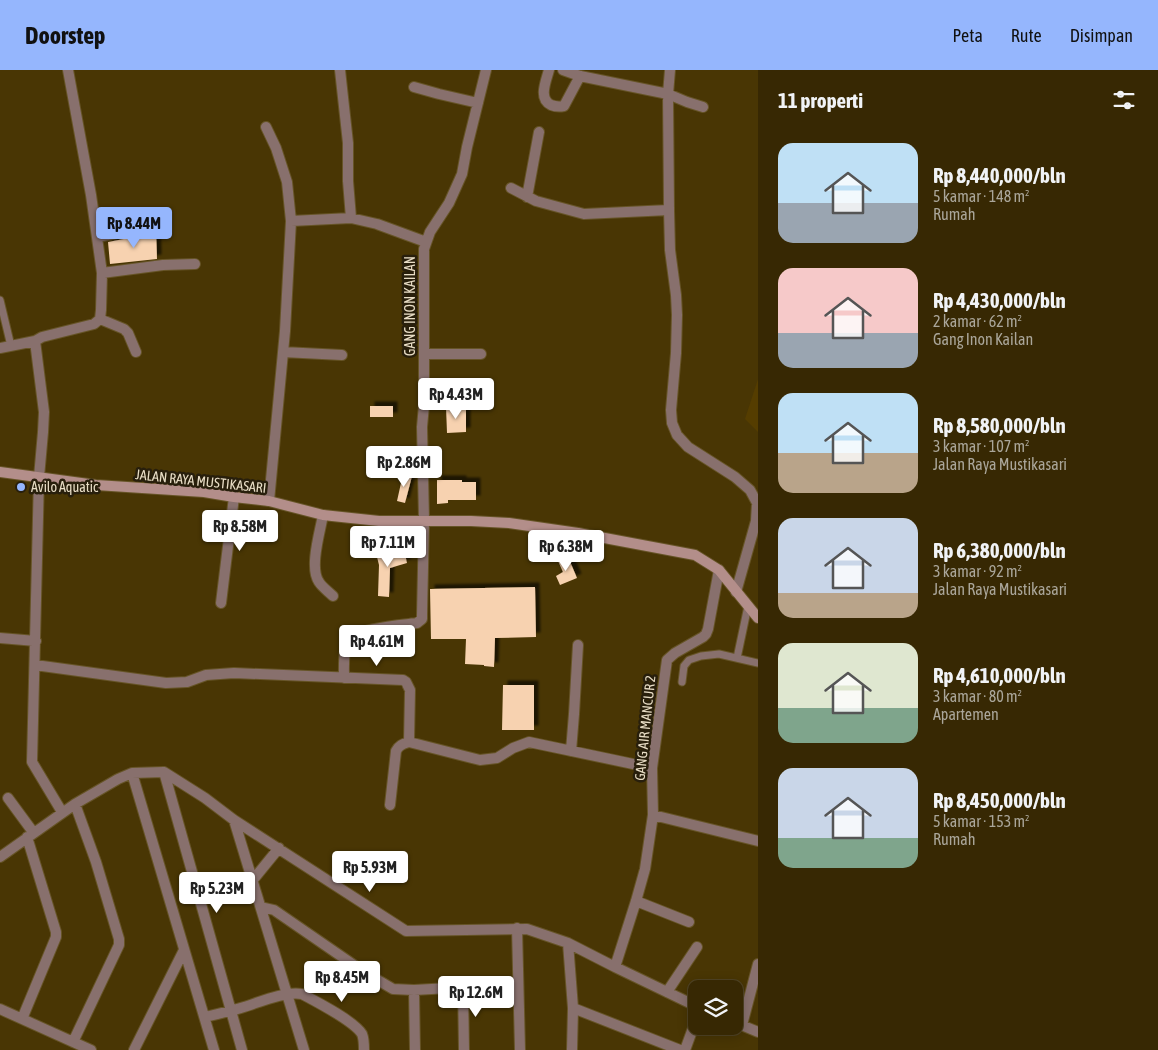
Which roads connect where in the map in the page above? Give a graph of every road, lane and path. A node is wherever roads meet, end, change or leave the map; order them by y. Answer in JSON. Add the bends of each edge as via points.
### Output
{"nodes":[{"id":1,"x":68,"y":70,"type":"edge"},
{"id":2,"x":340,"y":70,"type":"edge"},
{"id":3,"x":486,"y":70,"type":"edge"},
{"id":4,"x":549,"y":70,"type":"edge"},
{"id":5,"x":563,"y":70,"type":"edge"},
{"id":6,"x":670,"y":70,"type":"edge"},
{"id":7,"x":580,"y":76,"type":"junction"},
{"id":8,"x":414,"y":87,"type":"dead end"},
{"id":9,"x":668,"y":94,"type":"junction"},
{"id":10,"x":478,"y":103,"type":"junction"},
{"id":11,"x":703,"y":107,"type":"dead end"},
{"id":12,"x":266,"y":127,"type":"dead end"},
{"id":13,"x":539,"y":132,"type":"dead end"},
{"id":14,"x":511,"y":188,"type":"dead end"},
{"id":15,"x":527,"y":196,"type":"junction"},
{"id":16,"x":668,"y":210,"type":"junction"},
{"id":17,"x":351,"y":218,"type":"junction"},
{"id":18,"x":291,"y":221,"type":"junction"},
{"id":19,"x":144,"y":228,"type":"dead end"},
{"id":20,"x":97,"y":237,"type":"junction"},
{"id":21,"x":426,"y":242,"type":"junction"},
{"id":22,"x":195,"y":264,"type":"dead end"},
{"id":23,"x":102,"y":273,"type":"junction"},
{"id":24,"x":0,"y":300,"type":"edge"},
{"id":25,"x":100,"y":319,"type":"junction"},
{"id":26,"x":35,"y":341,"type":"junction"},
{"id":27,"x":10,"y":346,"type":"junction"},
{"id":28,"x":0,"y":348,"type":"edge"},
{"id":29,"x":136,"y":352,"type":"dead end"},
{"id":30,"x":283,"y":352,"type":"junction"},
{"id":31,"x":424,"y":354,"type":"junction"},
{"id":32,"x":481,"y":354,"type":"dead end"},
{"id":33,"x":342,"y":355,"type":"dead end"},
{"id":34,"x":0,"y":472,"type":"edge"},
{"id":35,"x":40,"y":477,"type":"junction"},
{"id":36,"x":234,"y":498,"type":"junction"},
{"id":37,"x":269,"y":501,"type":"junction"},
{"id":38,"x":758,"y":502,"type":"edge"},
{"id":39,"x":323,"y":515,"type":"junction"},
{"id":40,"x":424,"y":520,"type":"junction"},
{"id":41,"x":719,"y":570,"type":"junction"},
{"id":42,"x":736,"y":592,"type":"junction"},
{"id":43,"x":333,"y":596,"type":"dead end"},
{"id":44,"x":221,"y":604,"type":"dead end"},
{"id":45,"x":748,"y":606,"type":"junction"},
{"id":46,"x":758,"y":618,"type":"edge"},
{"id":47,"x":0,"y":638,"type":"edge"},
{"id":48,"x":36,"y":640,"type":"junction"},
{"id":49,"x":578,"y":645,"type":"dead end"},
{"id":50,"x":737,"y":658,"type":"junction"},
{"id":51,"x":758,"y":663,"type":"edge"},
{"id":52,"x":35,"y":665,"type":"junction"},
{"id":53,"x":344,"y":678,"type":"junction"},
{"id":54,"x":682,"y":682,"type":"dead end"},
{"id":55,"x":409,"y":742,"type":"junction"},
{"id":56,"x":571,"y":751,"type":"junction"},
{"id":57,"x":652,"y":768,"type":"junction"},
{"id":58,"x":164,"y":772,"type":"junction"},
{"id":59,"x":132,"y":773,"type":"junction"},
{"id":60,"x":8,"y":798,"type":"dead end"},
{"id":61,"x":74,"y":804,"type":"junction"},
{"id":62,"x":390,"y":805,"type":"dead end"},
{"id":63,"x":62,"y":812,"type":"junction"},
{"id":64,"x":653,"y":815,"type":"junction"},
{"id":65,"x":234,"y":820,"type":"junction"},
{"id":66,"x":30,"y":834,"type":"junction"},
{"id":67,"x":758,"y":841,"type":"edge"},
{"id":68,"x":279,"y":848,"type":"junction"},
{"id":69,"x":0,"y":856,"type":"edge"},
{"id":70,"x":252,"y":881,"type":"junction"},
{"id":71,"x":636,"y":901,"type":"junction"},
{"id":72,"x":261,"y":907,"type":"junction"},
{"id":73,"x":689,"y":922,"type":"dead end"},
{"id":74,"x":517,"y":928,"type":"junction"},
{"id":75,"x":568,"y":943,"type":"junction"},
{"id":76,"x":697,"y":947,"type":"dead end"},
{"id":77,"x":184,"y":950,"type":"junction"},
{"id":78,"x":758,"y":964,"type":"edge"},
{"id":79,"x":615,"y":968,"type":"junction"},
{"id":80,"x":518,"y":984,"type":"junction"},
{"id":81,"x":463,"y":987,"type":"junction"},
{"id":82,"x":414,"y":990,"type":"junction"},
{"id":83,"x":667,"y":992,"type":"junction"},
{"id":84,"x":287,"y":994,"type":"junction"},
{"id":85,"x":688,"y":1002,"type":"edge"},
{"id":86,"x":573,"y":1008,"type":"junction"},
{"id":87,"x":743,"y":1008,"type":"edge"},
{"id":88,"x":0,"y":1009,"type":"edge"},
{"id":89,"x":230,"y":1011,"type":"junction"},
{"id":90,"x":205,"y":1017,"type":"junction"},
{"id":91,"x":22,"y":1019,"type":"junction"},
{"id":92,"x":743,"y":1025,"type":"edge"},
{"id":93,"x":758,"y":1032,"type":"edge"},
{"id":94,"x":690,"y":1035,"type":"edge"},
{"id":95,"x":73,"y":1042,"type":"junction"},
{"id":96,"x":91,"y":1050,"type":"edge"},
{"id":97,"x":134,"y":1050,"type":"edge"},
{"id":98,"x":214,"y":1050,"type":"edge"},
{"id":99,"x":242,"y":1050,"type":"edge"},
{"id":100,"x":304,"y":1050,"type":"edge"},
{"id":101,"x":364,"y":1050,"type":"edge"},
{"id":102,"x":415,"y":1050,"type":"edge"},
{"id":103,"x":464,"y":1050,"type":"edge"},
{"id":104,"x":520,"y":1050,"type":"edge"},
{"id":105,"x":572,"y":1050,"type":"edge"},
{"id":106,"x":680,"y":1050,"type":"edge"},
{"id":107,"x":685,"y":1050,"type":"edge"}],
"edges":[{"from":1,"to":20,"type":"street"},
{"from":2,"to":17,"type":"street","via":[[348,143]]},
{"from":3,"to":10,"type":"street"},
{"from":4,"to":7,"type":"street","via":[[544,98],[550,105],[558,107],[564,106]]},
{"from":5,"to":7,"type":"street"},
{"from":6,"to":9,"type":"street"},
{"from":7,"to":9,"type":"street"},
{"from":8,"to":10,"type":"street"},
{"from":9,"to":11,"type":"street"},
{"from":9,"to":16,"type":"street"},
{"from":10,"to":21,"type":"street","via":[[462,174]]},
{"from":12,"to":18,"type":"street","via":[[287,182]]},
{"from":13,"to":15,"type":"street"},
{"from":14,"to":15,"type":"street"},
{"from":15,"to":16,"type":"street","via":[[584,214]]},
{"from":16,"to":38,"type":"street","via":[[676,295],[672,423],[688,447],[734,477],[750,490]]},
{"from":17,"to":18,"type":"street"},
{"from":17,"to":21,"type":"street"},
{"from":18,"to":30,"type":"street"},
{"from":19,"to":20,"type":"street"},
{"from":20,"to":23,"type":"street"},
{"from":21,"to":31,"type":"street","name":"GANG INON KAILAN"},
{"from":22,"to":23,"type":"street"},
{"from":23,"to":25,"type":"street"},
{"from":24,"to":27,"type":"lane"},
{"from":25,"to":26,"type":"street","via":[[94,324]]},
{"from":25,"to":29,"type":"street","via":[[124,329]]},
{"from":26,"to":27,"type":"street"},
{"from":26,"to":35,"type":"street","via":[[44,412]]},
{"from":27,"to":28,"type":"street"},
{"from":30,"to":33,"type":"street"},
{"from":30,"to":37,"type":"street"},
{"from":31,"to":32,"type":"street"},
{"from":31,"to":40,"type":"street","name":"GANG INON KAILAN"},
{"from":34,"to":35,"type":"main road","name":"JALAN RAYA MUSTIKASARI"},
{"from":35,"to":36,"type":"main road","name":"JALAN RAYA MUSTIKASARI","via":[[96,485],[204,492]]},
{"from":35,"to":48,"type":"street"},
{"from":36,"to":37,"type":"main road","name":"JALAN RAYA MUSTIKASARI"},
{"from":36,"to":44,"type":"street"},
{"from":37,"to":39,"type":"main road","name":"JALAN RAYA MUSTIKASARI"},
{"from":38,"to":42,"type":"street","via":[[756,521]]},
{"from":39,"to":40,"type":"main road","name":"JALAN RAYA MUSTIKASARI","via":[[378,522]]},
{"from":39,"to":43,"type":"street","via":[[314,561],[315,573],[318,581]]},
{"from":40,"to":41,"type":"main road","name":"JALAN RAYA MUSTIKASARI","via":[[493,521],[578,533],[695,555]]},
{"from":40,"to":53,"type":"street","name":"GANG INON KAILAN","via":[[422,619],[417,623],[353,635],[345,645]]},
{"from":41,"to":42,"type":"main road","name":"JALAN RAYA MUSTIKASARI"},
{"from":41,"to":57,"type":"street","name":"GANG AIR MANCUR 2","via":[[706,634],[667,660]]},
{"from":42,"to":45,"type":"main road","name":"JALAN RAYA MUSTIKASARI"},
{"from":45,"to":46,"type":"main road","name":"JALAN RAYA MUSTIKASARI"},
{"from":45,"to":50,"type":"lane"},
{"from":47,"to":48,"type":"street"},
{"from":48,"to":52,"type":"street"},
{"from":49,"to":56,"type":"street"},
{"from":50,"to":51,"type":"lane"},
{"from":50,"to":54,"type":"lane","via":[[718,654],[689,660],[684,666]]},
{"from":52,"to":53,"type":"street","via":[[166,683],[234,673]]},
{"from":52,"to":63,"type":"street","via":[[32,762]]},
{"from":53,"to":55,"type":"street","via":[[406,682],[410,690]]},
{"from":55,"to":56,"type":"street","via":[[480,760],[497,758],[529,742]]},
{"from":55,"to":62,"type":"street","via":[[401,744],[396,751]]},
{"from":56,"to":57,"type":"street"},
{"from":57,"to":64,"type":"street","name":"GANG AIR MANCUR 2"},
{"from":58,"to":59,"type":"street"},
{"from":58,"to":65,"type":"street"},
{"from":58,"to":89,"type":"street"},
{"from":59,"to":61,"type":"street"},
{"from":59,"to":77,"type":"street"},
{"from":60,"to":66,"type":"street"},
{"from":61,"to":63,"type":"street"},
{"from":61,"to":95,"type":"street","via":[[96,862],[119,945]]},
{"from":63,"to":66,"type":"street"},
{"from":64,"to":67,"type":"street"},
{"from":64,"to":71,"type":"street","name":"GANG AIR MANCUR 2","via":[[645,869]]},
{"from":65,"to":68,"type":"street"},
{"from":65,"to":70,"type":"street"},
{"from":66,"to":69,"type":"street"},
{"from":66,"to":91,"type":"street","via":[[56,938]]},
{"from":68,"to":70,"type":"street"},
{"from":68,"to":74,"type":"street","via":[[406,931]]},
{"from":70,"to":72,"type":"street"},
{"from":71,"to":73,"type":"street"},
{"from":71,"to":79,"type":"street","name":"GANG AIR MANCUR 2"},
{"from":72,"to":82,"type":"street","via":[[274,910],[388,987]]},
{"from":72,"to":84,"type":"street"},
{"from":74,"to":75,"type":"street"},
{"from":74,"to":80,"type":"street"},
{"from":75,"to":79,"type":"street"},
{"from":75,"to":86,"type":"street"},
{"from":76,"to":83,"type":"street"},
{"from":77,"to":90,"type":"street"},
{"from":77,"to":97,"type":"street"},
{"from":78,"to":87,"type":"street"},
{"from":79,"to":83,"type":"street"},
{"from":80,"to":81,"type":"street"},
{"from":80,"to":104,"type":"street"},
{"from":81,"to":82,"type":"street"},
{"from":81,"to":103,"type":"street"},
{"from":82,"to":102,"type":"street"},
{"from":83,"to":85,"type":"street"},
{"from":84,"to":89,"type":"street"},
{"from":84,"to":100,"type":"street"},
{"from":84,"to":101,"type":"street","via":[[302,994],[353,1024],[361,1033]]},
{"from":86,"to":105,"type":"street"},
{"from":86,"to":106,"type":"street"},
{"from":88,"to":91,"type":"street"},
{"from":89,"to":90,"type":"street"},
{"from":89,"to":99,"type":"street"},
{"from":90,"to":98,"type":"street"},
{"from":91,"to":95,"type":"street"},
{"from":92,"to":93,"type":"street"},
{"from":94,"to":107,"type":"street"},
{"from":95,"to":96,"type":"street"}]}
